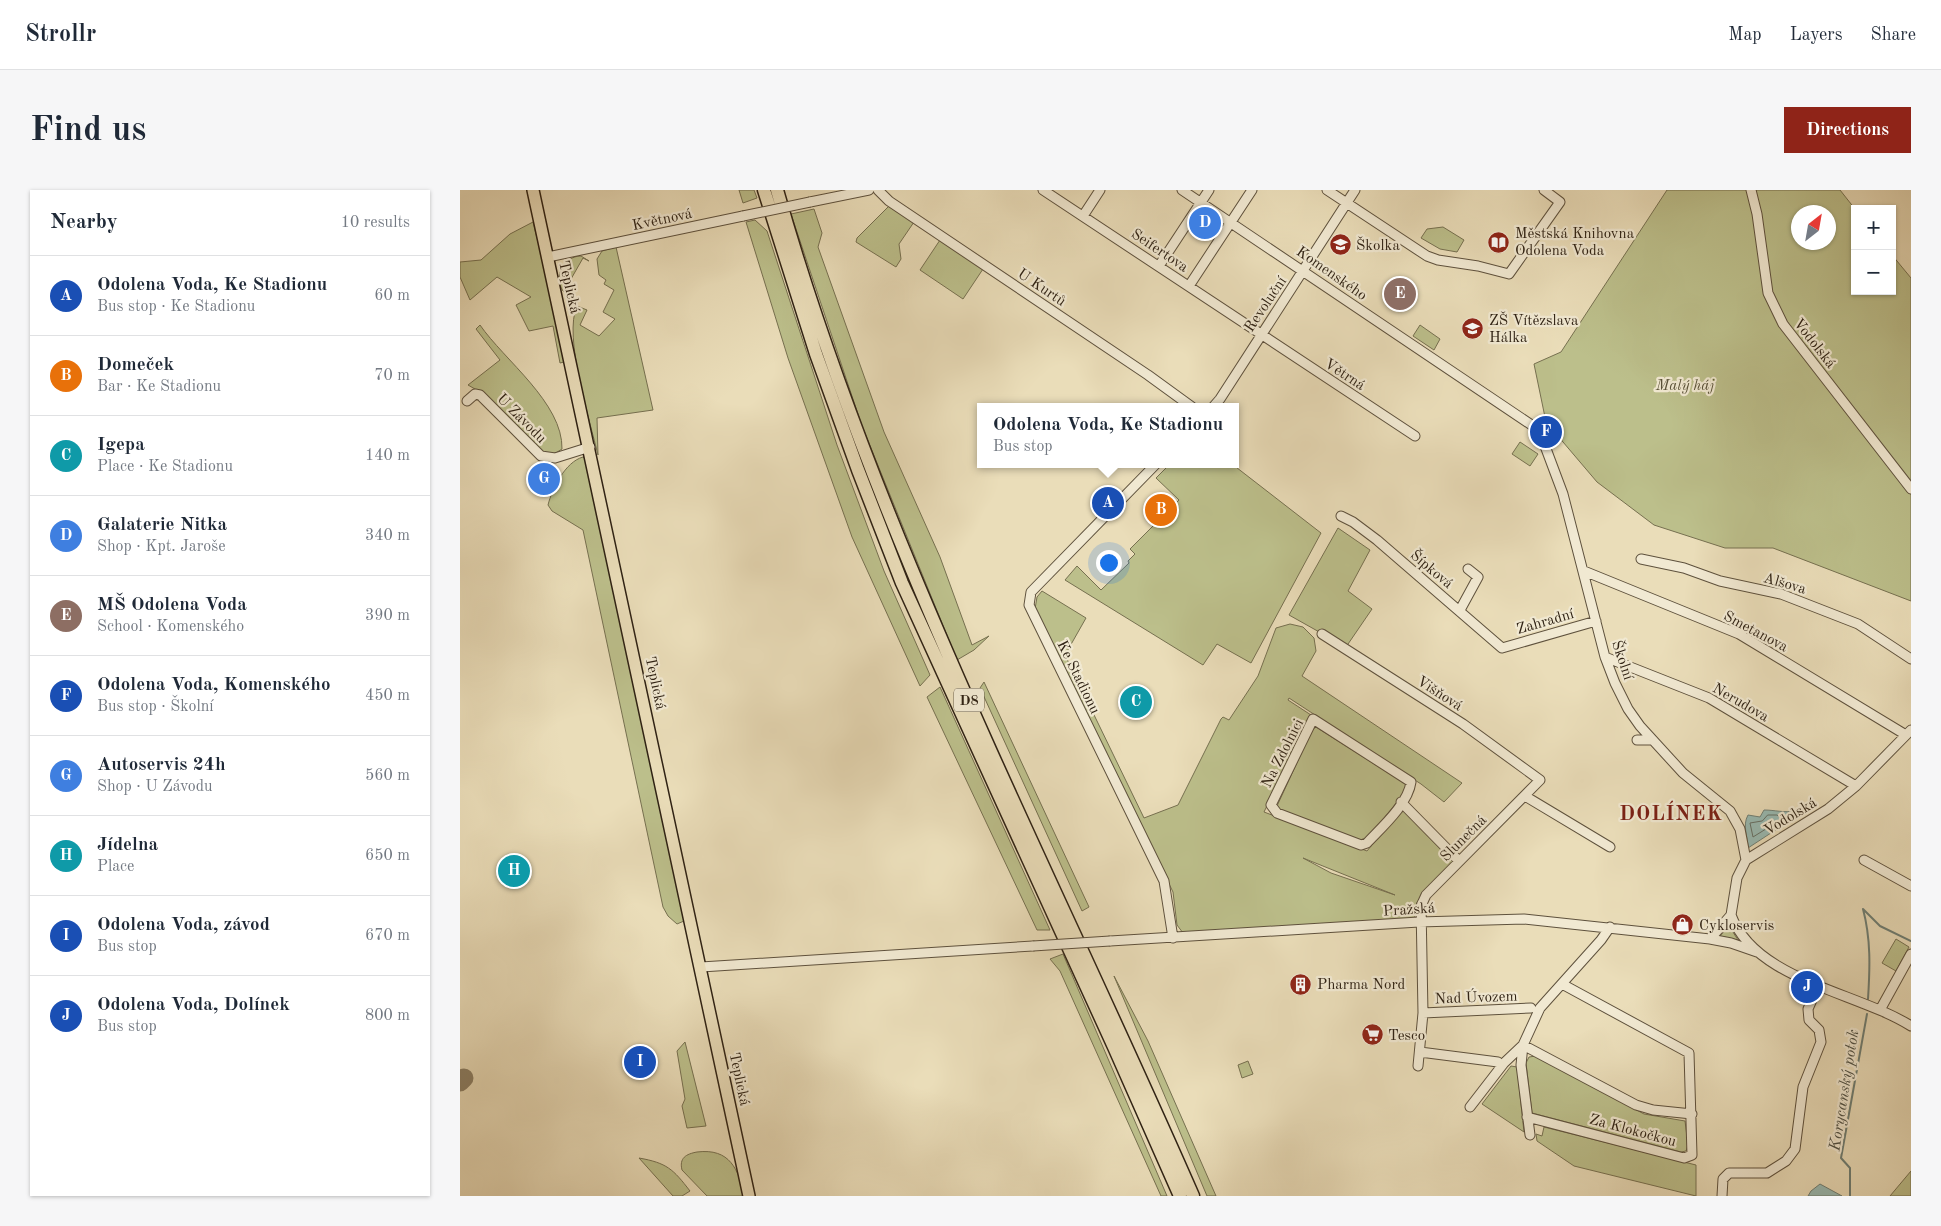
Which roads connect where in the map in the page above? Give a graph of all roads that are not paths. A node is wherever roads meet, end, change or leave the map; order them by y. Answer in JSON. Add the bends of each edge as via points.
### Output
{"nodes":[{"id":1,"x":533,"y":190,"type":"edge"},
{"id":2,"x":764,"y":190,"type":"edge"},
{"id":3,"x":777,"y":190,"type":"edge"},
{"id":4,"x":869,"y":190,"type":"edge"},
{"id":5,"x":878,"y":190,"type":"edge"},
{"id":6,"x":1043,"y":190,"type":"edge"},
{"id":7,"x":1100,"y":190,"type":"edge"},
{"id":8,"x":1182,"y":190,"type":"edge"},
{"id":9,"x":1208,"y":190,"type":"edge"},
{"id":10,"x":1252,"y":190,"type":"edge"},
{"id":11,"x":1327,"y":190,"type":"edge"},
{"id":12,"x":1355,"y":190,"type":"edge"},
{"id":13,"x":1544,"y":190,"type":"edge"},
{"id":14,"x":1751,"y":190,"type":"edge"},
{"id":15,"x":1201,"y":202,"type":"junction"},
{"id":16,"x":1347,"y":204,"type":"junction"},
{"id":17,"x":1083,"y":216,"type":"junction"},
{"id":18,"x":1231,"y":222,"type":"junction"},
{"id":19,"x":548,"y":257,"type":"junction"},
{"id":20,"x":1159,"y":266,"type":"junction"},
{"id":21,"x":1304,"y":271,"type":"junction"},
{"id":22,"x":1189,"y":286,"type":"junction"},
{"id":23,"x":1261,"y":334,"type":"junction"},
{"id":24,"x":467,"y":401,"type":"dead end"},
{"id":25,"x":1187,"y":403,"type":"edge"},
{"id":26,"x":1216,"y":403,"type":"edge"},
{"id":27,"x":1539,"y":430,"type":"joint"},
{"id":28,"x":1415,"y":436,"type":"dead end"},
{"id":29,"x":590,"y":446,"type":"junction"},
{"id":30,"x":1152,"y":468,"type":"edge"},
{"id":31,"x":1911,"y":489,"type":"edge"},
{"id":32,"x":1341,"y":516,"type":"dead end"},
{"id":33,"x":1641,"y":558,"type":"dead end"},
{"id":34,"x":1468,"y":569,"type":"dead end"},
{"id":35,"x":1584,"y":571,"type":"junction"},
{"id":36,"x":1460,"y":610,"type":"junction"},
{"id":37,"x":1596,"y":620,"type":"junction"},
{"id":38,"x":1322,"y":634,"type":"dead end"},
{"id":39,"x":1502,"y":648,"type":"joint"},
{"id":40,"x":1606,"y":657,"type":"junction"},
{"id":41,"x":1911,"y":658,"type":"edge"},
{"id":42,"x":1909,"y":732,"type":"edge"},
{"id":43,"x":1637,"y":740,"type":"dead end"},
{"id":44,"x":1652,"y":740,"type":"junction"},
{"id":45,"x":1540,"y":780,"type":"joint"},
{"id":46,"x":1856,"y":786,"type":"junction"},
{"id":47,"x":1525,"y":796,"type":"junction"},
{"id":48,"x":1402,"y":802,"type":"junction"},
{"id":49,"x":1610,"y":847,"type":"dead end"},
{"id":50,"x":1746,"y":860,"type":"junction"},
{"id":51,"x":1864,"y":860,"type":"dead end"},
{"id":52,"x":1459,"y":861,"type":"junction"},
{"id":53,"x":1911,"y":886,"type":"edge"},
{"id":54,"x":1731,"y":915,"type":"junction"},
{"id":55,"x":1419,"y":922,"type":"junction"},
{"id":56,"x":1610,"y":927,"type":"junction"},
{"id":57,"x":1174,"y":938,"type":"junction"},
{"id":58,"x":1710,"y":939,"type":"junction"},
{"id":59,"x":1757,"y":952,"type":"junction"},
{"id":60,"x":1911,"y":954,"type":"edge"},
{"id":61,"x":701,"y":968,"type":"junction"},
{"id":62,"x":1562,"y":984,"type":"junction"},
{"id":63,"x":1820,"y":984,"type":"junction"},
{"id":64,"x":1531,"y":1008,"type":"dead end"},
{"id":65,"x":1880,"y":1010,"type":"junction"},
{"id":66,"x":1423,"y":1013,"type":"junction"},
{"id":67,"x":1911,"y":1026,"type":"edge"},
{"id":68,"x":1523,"y":1044,"type":"junction"},
{"id":69,"x":1420,"y":1052,"type":"junction"},
{"id":70,"x":1498,"y":1062,"type":"dead end"},
{"id":71,"x":1418,"y":1066,"type":"dead end"},
{"id":72,"x":1470,"y":1107,"type":"dead end"},
{"id":73,"x":1692,"y":1114,"type":"junction"},
{"id":74,"x":1527,"y":1116,"type":"junction"},
{"id":75,"x":1530,"y":1134,"type":"dead end"},
{"id":76,"x":749,"y":1196,"type":"edge"},
{"id":77,"x":1180,"y":1196,"type":"edge"},
{"id":78,"x":1193,"y":1196,"type":"edge"},
{"id":79,"x":1722,"y":1196,"type":"edge"}],
"edges":[{"from":1,"to":19,"type":"main road","name":"Teplická"},
{"from":2,"to":77,"type":"highway","number":"D8","via":[[820,363],[902,583]]},
{"from":3,"to":78,"type":"highway","number":"D8","via":[[831,359],[914,577]]},
{"from":4,"to":19,"type":"street","name":"Květnová","bridge":true},
{"from":5,"to":25,"type":"street","name":"U Kurtů","via":[[889,201]]},
{"from":6,"to":17,"type":"street","name":"Seifertova"},
{"from":7,"to":17,"type":"street"},
{"from":8,"to":15,"type":"street","name":"Komenského"},
{"from":9,"to":15,"type":"street"},
{"from":10,"to":18,"type":"street"},
{"from":11,"to":16,"type":"street"},
{"from":12,"to":16,"type":"street","name":"Revoluční"},
{"from":13,"to":16,"type":"street","via":[[1560,202],[1509,274],[1430,257]]},
{"from":14,"to":31,"type":"street","name":"Vodolská","via":[[1768,293],[1783,324]]},
{"from":15,"to":18,"type":"street","name":"Komenského"},
{"from":15,"to":20,"type":"street"},
{"from":16,"to":21,"type":"street","name":"Revoluční"},
{"from":17,"to":20,"type":"street","name":"Seifertova"},
{"from":18,"to":21,"type":"street","name":"Komenského"},
{"from":18,"to":22,"type":"street"},
{"from":19,"to":29,"type":"main road","name":"Teplická"},
{"from":20,"to":22,"type":"street","name":"Seifertova"},
{"from":21,"to":23,"type":"street","name":"Revoluční"},
{"from":21,"to":27,"type":"street","name":"Komenského"},
{"from":22,"to":23,"type":"street","name":"Seifertova"},
{"from":23,"to":26,"type":"street","name":"Revoluční"},
{"from":23,"to":28,"type":"street","name":"Větrná"},
{"from":24,"to":29,"type":"street","name":"U Závodu","via":[[475,394],[480,395],[541,456],[555,458]]},
{"from":27,"to":35,"type":"street","name":"Školní","via":[[1561,486]]},
{"from":29,"to":61,"type":"main road","name":"Teplická"},
{"from":30,"to":57,"type":"street","name":"Ke Stadionu","via":[[1031,592],[1028,605],[1164,882]]},
{"from":32,"to":36,"type":"street","name":"Šípková","via":[[1377,540]]},
{"from":33,"to":41,"type":"street","name":"Alšova","via":[[1684,568],[1720,582],[1781,594],[1858,624]]},
{"from":34,"to":36,"type":"street","via":[[1478,577]]},
{"from":35,"to":37,"type":"street","name":"Školní"},
{"from":35,"to":42,"type":"street","name":"Smetanova","via":[[1739,634]]},
{"from":36,"to":39,"type":"street","name":"Šípková"},
{"from":37,"to":39,"type":"street","name":"Zahradní"},
{"from":37,"to":40,"type":"street","name":"Školní"},
{"from":38,"to":45,"type":"street","name":"Višňová","via":[[1463,724]]},
{"from":40,"to":44,"type":"street","name":"Školní","via":[[1628,709]]},
{"from":40,"to":46,"type":"street","name":"Nerudova","via":[[1709,698]]},
{"from":42,"to":46,"type":"street","name":"Vodolská"},
{"from":43,"to":44,"type":"street"},
{"from":44,"to":50,"type":"street","name":"Školní","via":[[1683,773],[1730,812],[1740,829]]},
{"from":45,"to":47,"type":"street","name":"Slunečná"},
{"from":46,"to":50,"type":"street","name":"Vodolská","via":[[1828,809]]},
{"from":47,"to":49,"type":"street"},
{"from":47,"to":52,"type":"street","name":"Slunečná"},
{"from":48,"to":48,"type":"street","name":"Na Zdolnici","via":[[1367,843],[1361,845],[1277,813],[1271,806],[1313,719],[1411,782]]},
{"from":48,"to":52,"type":"street"},
{"from":50,"to":54,"type":"street","via":[[1736,878]]},
{"from":51,"to":53,"type":"street"},
{"from":52,"to":55,"type":"street","name":"Slunečná","via":[[1426,895]]},
{"from":54,"to":58,"type":"street"},
{"from":54,"to":59,"type":"street","via":[[1737,930]]},
{"from":55,"to":56,"type":"street","name":"Pražská","via":[[1524,919]]},
{"from":55,"to":57,"type":"street","name":"Pražská"},
{"from":55,"to":66,"type":"street","name":"Slunečná"},
{"from":56,"to":58,"type":"street","name":"Pražská"},
{"from":56,"to":62,"type":"street"},
{"from":57,"to":61,"type":"street","name":"Pražská","bridge":true},
{"from":58,"to":59,"type":"street","name":"Pražská"},
{"from":59,"to":63,"type":"street","via":[[1770,962]]},
{"from":60,"to":65,"type":"street"},
{"from":61,"to":76,"type":"main road","name":"Teplická"},
{"from":62,"to":68,"type":"street","via":[[1540,1008]]},
{"from":62,"to":73,"type":"street","name":"Za Klokočkou","via":[[1689,1053]]},
{"from":63,"to":65,"type":"street"},
{"from":63,"to":79,"type":"street","via":[[1808,1009],[1809,1020],[1818,1030],[1821,1042],[1803,1087],[1795,1149],[1786,1161],[1767,1173],[1729,1173],[1722,1179]]},
{"from":64,"to":66,"type":"street","name":"Nad Úvozem"},
{"from":65,"to":67,"type":"street"},
{"from":66,"to":69,"type":"street","name":"Slunečná"},
{"from":68,"to":72,"type":"street"},
{"from":68,"to":73,"type":"street","name":"Za Klokočkou","via":[[1636,1105]]},
{"from":68,"to":74,"type":"street","via":[[1521,1065]]},
{"from":69,"to":70,"type":"street"},
{"from":69,"to":71,"type":"street","name":"Slunečná"},
{"from":73,"to":74,"type":"street","name":"Za Klokočkou","via":[[1692,1155],[1684,1158]]},
{"from":74,"to":75,"type":"street"}]}
